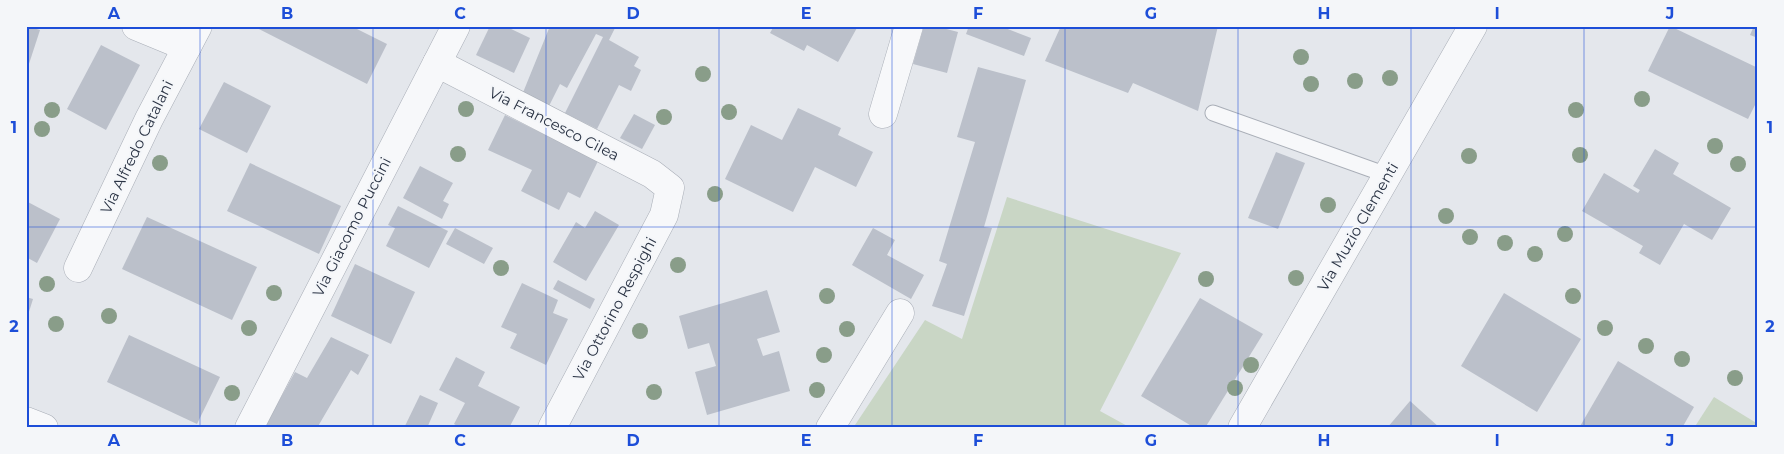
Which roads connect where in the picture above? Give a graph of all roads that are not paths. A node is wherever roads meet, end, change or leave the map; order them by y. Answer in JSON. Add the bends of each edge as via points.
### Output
{"nodes":[{"id":1,"x":136,"y":26,"type":"edge"},
{"id":2,"x":456,"y":26,"type":"edge"},
{"id":3,"x":909,"y":26,"type":"edge"},
{"id":4,"x":1473,"y":26,"type":"edge"},
{"id":5,"x":192,"y":36,"type":"edge"},
{"id":6,"x":436,"y":63,"type":"junction"},
{"id":7,"x":1213,"y":113,"type":"dead end"},
{"id":8,"x":883,"y":114,"type":"dead end"},
{"id":9,"x":1388,"y":175,"type":"junction"},
{"id":10,"x":670,"y":188,"type":"joint"},
{"id":11,"x":78,"y":268,"type":"dead end"},
{"id":12,"x":900,"y":313,"type":"dead end"},
{"id":13,"x":26,"y":422,"type":"edge"},
{"id":14,"x":44,"y":428,"type":"edge"},
{"id":15,"x":249,"y":428,"type":"edge"},
{"id":16,"x":552,"y":428,"type":"edge"},
{"id":17,"x":830,"y":428,"type":"edge"},
{"id":18,"x":1242,"y":428,"type":"edge"}],
"edges":[{"from":1,"to":5,"type":"street"},
{"from":2,"to":6,"type":"street","name":"Via Giacomo Puccini"},
{"from":3,"to":8,"type":"street"},
{"from":4,"to":9,"type":"street","name":"Via Muzio Clementi"},
{"from":5,"to":11,"type":"street","name":"Via Alfredo Catalani"},
{"from":6,"to":10,"type":"street","name":"Via Francesco Cilea","via":[[652,174]]},
{"from":6,"to":15,"type":"street","name":"Via Giacomo Puccini"},
{"from":7,"to":9,"type":"lane"},
{"from":9,"to":18,"type":"street","name":"Via Muzio Clementi"},
{"from":10,"to":16,"type":"street","name":"Via Ottorino Respighi","via":[[664,215]]},
{"from":12,"to":17,"type":"street"},
{"from":13,"to":14,"type":"street"}]}
